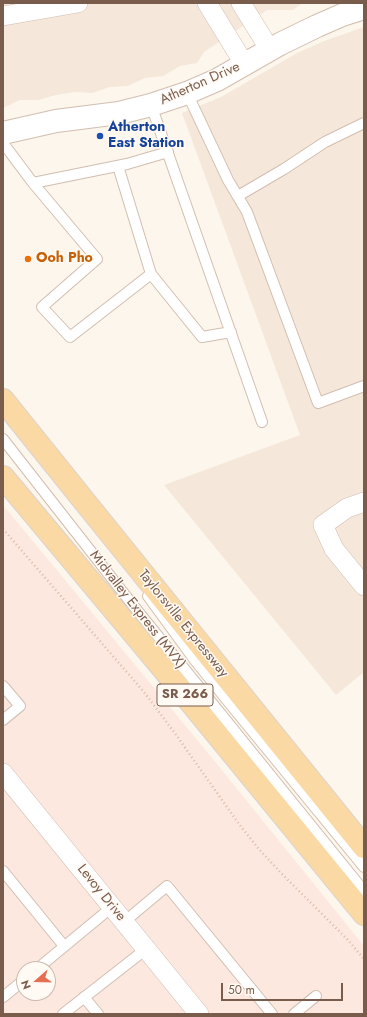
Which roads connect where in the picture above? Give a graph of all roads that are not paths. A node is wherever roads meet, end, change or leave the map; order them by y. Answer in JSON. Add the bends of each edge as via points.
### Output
{"nodes":[{"id":1,"x":207,"y":3,"type":"edge"},
{"id":2,"x":241,"y":3,"type":"edge"},
{"id":3,"x":66,"y":4,"type":"edge"},
{"id":4,"x":364,"y":8,"type":"edge"},
{"id":5,"x":3,"y":16,"type":"edge"},
{"id":6,"x":270,"y":50,"type":"junction"},
{"id":7,"x":245,"y":65,"type":"junction"},
{"id":8,"x":187,"y":93,"type":"junction"},
{"id":9,"x":152,"y":105,"type":"junction"},
{"id":10,"x":364,"y":123,"type":"edge"},
{"id":11,"x":3,"y":133,"type":"edge"},
{"id":12,"x":3,"y":143,"type":"edge"},
{"id":13,"x":168,"y":152,"type":"junction"},
{"id":14,"x":118,"y":166,"type":"junction"},
{"id":15,"x":33,"y":183,"type":"junction"},
{"id":16,"x":238,"y":196,"type":"junction"},
{"id":17,"x":151,"y":274,"type":"junction"},
{"id":18,"x":231,"y":332,"type":"junction"},
{"id":19,"x":364,"y":386,"type":"edge"},
{"id":20,"x":3,"y":400,"type":"edge"},
{"id":21,"x":262,"y":422,"type":"dead end"},
{"id":22,"x":3,"y":439,"type":"edge"},
{"id":23,"x":3,"y":477,"type":"edge"},
{"id":24,"x":364,"y":502,"type":"edge"},
{"id":25,"x":89,"y":507,"type":"junction"},
{"id":26,"x":364,"y":586,"type":"edge"},
{"id":27,"x":3,"y":686,"type":"edge"},
{"id":28,"x":3,"y":720,"type":"edge"},
{"id":29,"x":3,"y":772,"type":"edge"},
{"id":30,"x":364,"y":847,"type":"edge"},
{"id":31,"x":364,"y":867,"type":"edge"},
{"id":32,"x":3,"y":872,"type":"edge"},
{"id":33,"x":364,"y":891,"type":"edge"},
{"id":34,"x":112,"y":907,"type":"junction"},
{"id":35,"x":364,"y":914,"type":"edge"},
{"id":36,"x":124,"y":922,"type":"junction"},
{"id":37,"x":64,"y":946,"type":"junction"},
{"id":38,"x":146,"y":949,"type":"junction"},
{"id":39,"x":46,"y":961,"type":"edge"},
{"id":40,"x":16,"y":986,"type":"edge"},
{"id":41,"x":316,"y":996,"type":"dead end"},
{"id":42,"x":3,"y":997,"type":"edge"},
{"id":43,"x":84,"y":997,"type":"junction"},
{"id":44,"x":63,"y":1014,"type":"edge"},
{"id":45,"x":98,"y":1014,"type":"edge"},
{"id":46,"x":199,"y":1014,"type":"edge"},
{"id":47,"x":272,"y":1014,"type":"edge"},
{"id":48,"x":294,"y":1014,"type":"edge"}],
"edges":[{"from":1,"to":7,"type":"street"},
{"from":2,"to":6,"type":"street"},
{"from":3,"to":5,"type":"street"},
{"from":4,"to":6,"type":"street","name":"Atherton Drive","via":[[317,26]]},
{"from":6,"to":7,"type":"street","name":"Atherton Drive"},
{"from":7,"to":8,"type":"street","name":"Atherton Drive"},
{"from":8,"to":9,"type":"street","name":"Atherton Drive"},
{"from":8,"to":16,"type":"lane"},
{"from":9,"to":11,"type":"street","name":"Atherton Drive","via":[[120,113],[56,121]]},
{"from":9,"to":13,"type":"lane"},
{"from":10,"to":16,"type":"lane","via":[[324,142]]},
{"from":12,"to":15,"type":"lane"},
{"from":13,"to":14,"type":"lane"},
{"from":13,"to":18,"type":"lane"},
{"from":14,"to":15,"type":"lane"},
{"from":14,"to":17,"type":"lane"},
{"from":15,"to":17,"type":"lane","via":[[97,259],[42,307],[70,337]]},
{"from":16,"to":19,"type":"lane","via":[[247,212],[318,404]]},
{"from":17,"to":18,"type":"lane","via":[[202,337]]},
{"from":18,"to":21,"type":"lane"},
{"from":20,"to":25,"type":"main road","name":"Taylorsville Expressway","number":"SR 266"},
{"from":22,"to":33,"type":"lane","name":"Midvalley Express (MVX)","via":[[137,610]]},
{"from":23,"to":35,"type":"main road","number":"SR 266"},
{"from":24,"to":26,"type":"street","via":[[347,508],[323,524],[334,549]]},
{"from":25,"to":30,"type":"main road","name":"Taylorsville Expressway","number":"SR 266"},
{"from":25,"to":31,"type":"lane","name":"Midvalley Express (MVX)","via":[[154,605],[194,659]]},
{"from":27,"to":28,"type":"lane","via":[[20,706]]},
{"from":29,"to":34,"type":"street","name":"Levoy Drive"},
{"from":32,"to":37,"type":"lane"},
{"from":34,"to":36,"type":"street","name":"Levoy Drive"},
{"from":34,"to":37,"type":"lane"},
{"from":36,"to":38,"type":"street","name":"Levoy Drive"},
{"from":36,"to":47,"type":"lane","via":[[167,886]]},
{"from":37,"to":39,"type":"lane"},
{"from":38,"to":43,"type":"lane"},
{"from":38,"to":46,"type":"street","name":"Levoy Drive"},
{"from":40,"to":42,"type":"lane"},
{"from":41,"to":48,"type":"lane"},
{"from":43,"to":44,"type":"lane"},
{"from":43,"to":45,"type":"lane"}]}
